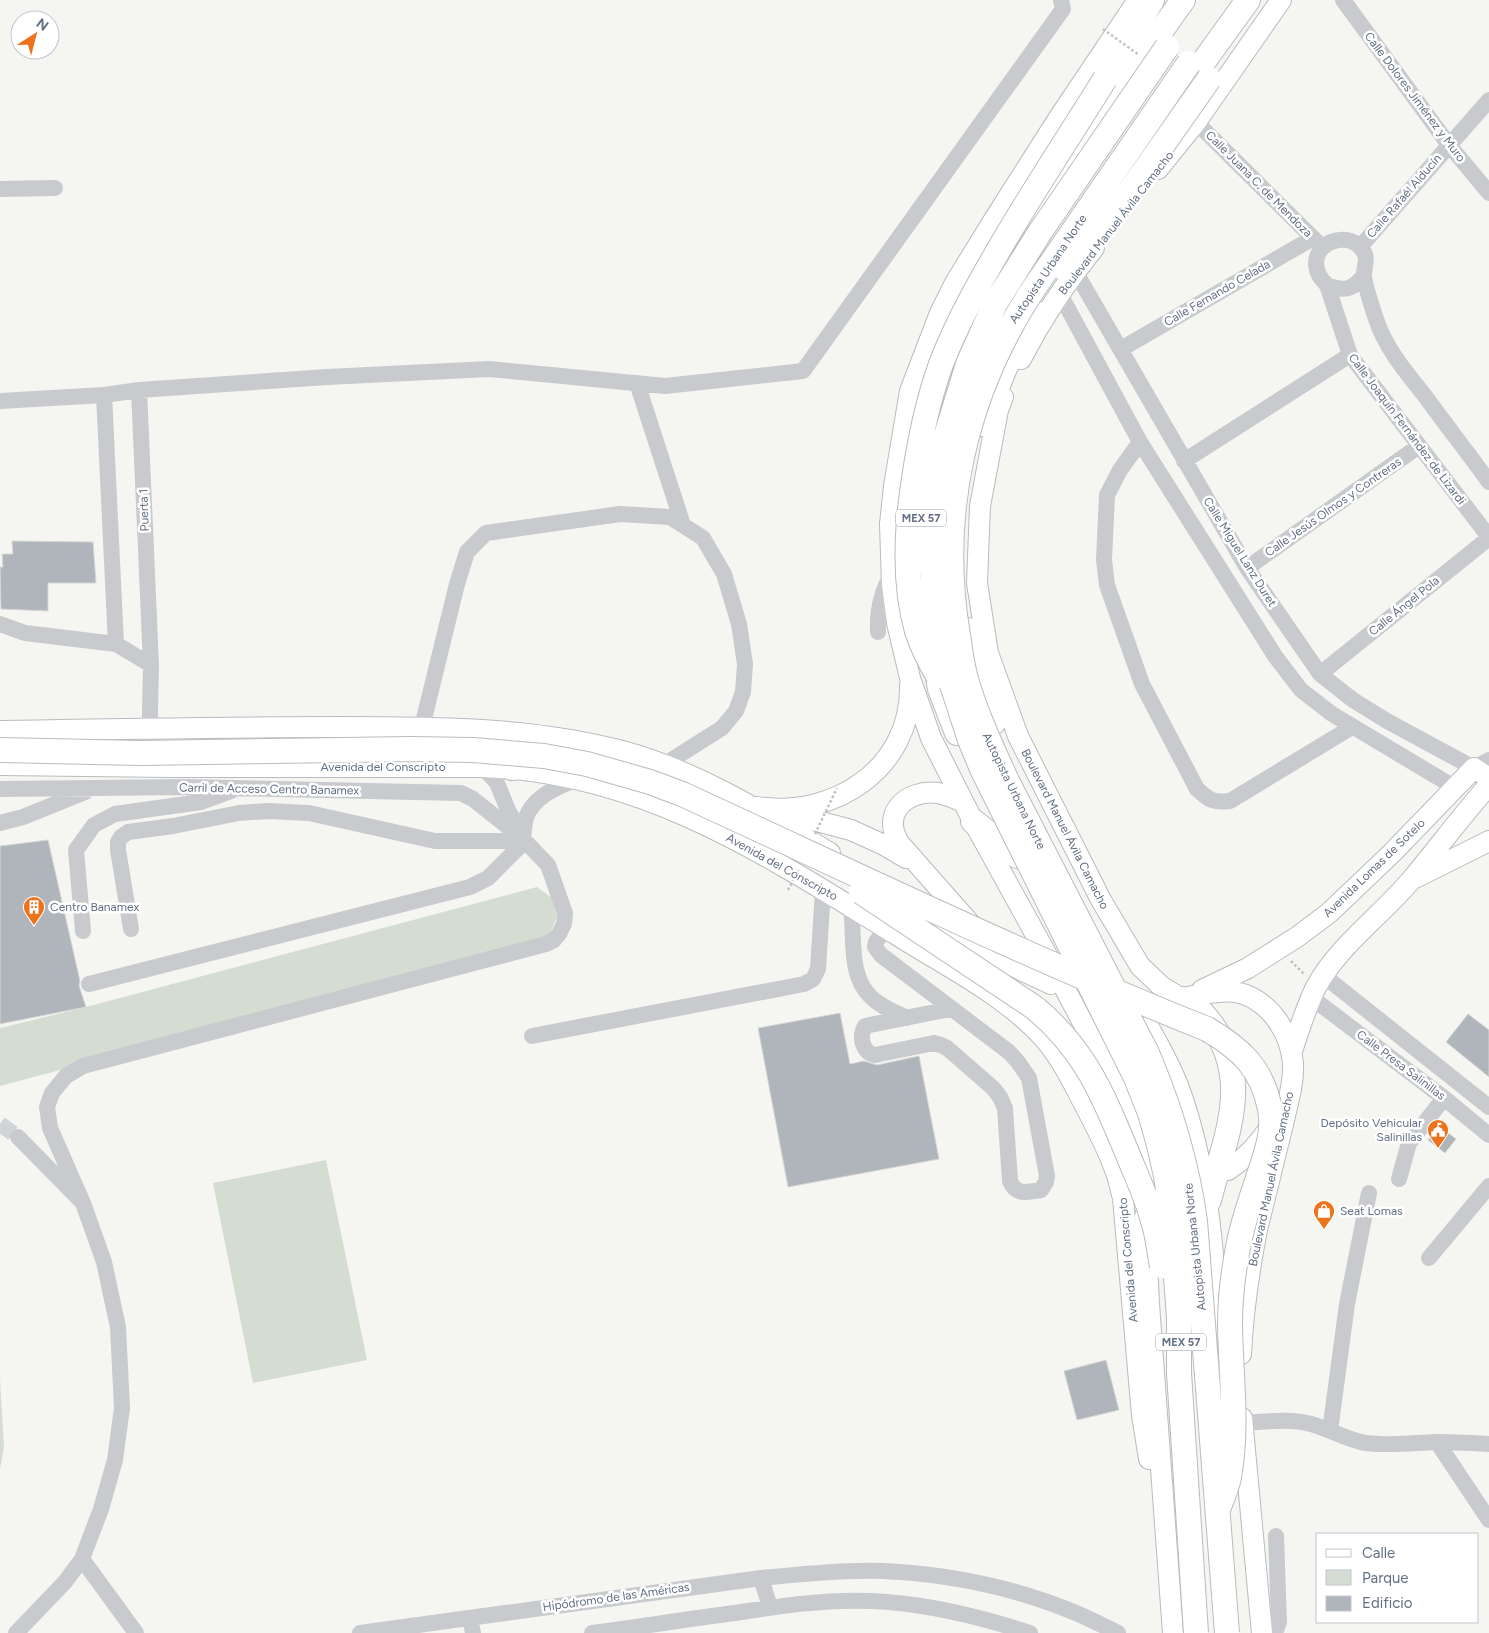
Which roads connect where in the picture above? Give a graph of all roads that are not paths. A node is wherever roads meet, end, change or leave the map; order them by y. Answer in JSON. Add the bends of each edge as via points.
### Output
{"nodes":[{"id":1,"x":1061,"y":0,"type":"edge"},
{"id":2,"x":1138,"y":0,"type":"edge"},
{"id":3,"x":1152,"y":0,"type":"edge"},
{"id":4,"x":1164,"y":0,"type":"edge"},
{"id":5,"x":1183,"y":0,"type":"edge"},
{"id":6,"x":1201,"y":0,"type":"edge"},
{"id":7,"x":1234,"y":0,"type":"edge"},
{"id":8,"x":1248,"y":0,"type":"edge"},
{"id":9,"x":1260,"y":0,"type":"edge"},
{"id":10,"x":1265,"y":0,"type":"edge"},
{"id":11,"x":1281,"y":0,"type":"edge"},
{"id":12,"x":1343,"y":0,"type":"edge"},
{"id":13,"x":1213,"y":48,"type":"junction"},
{"id":14,"x":1120,"y":56,"type":"junction"},
{"id":15,"x":1489,"y":100,"type":"edge"},
{"id":16,"x":1196,"y":122,"type":"junction"},
{"id":17,"x":1449,"y":145,"type":"junction"},
{"id":18,"x":55,"y":188,"type":"dead end"},
{"id":19,"x":0,"y":189,"type":"edge"},
{"id":20,"x":1489,"y":193,"type":"edge"},
{"id":21,"x":1318,"y":242,"type":"junction"},
{"id":22,"x":1360,"y":247,"type":"junction"},
{"id":23,"x":1075,"y":271,"type":"junction"},
{"id":24,"x":1364,"y":275,"type":"junction"},
{"id":25,"x":1327,"y":285,"type":"junction"},
{"id":26,"x":1034,"y":288,"type":"junction"},
{"id":27,"x":1060,"y":294,"type":"junction"},
{"id":28,"x":1121,"y":349,"type":"junction"},
{"id":29,"x":1350,"y":355,"type":"junction"},
{"id":30,"x":637,"y":383,"type":"junction"},
{"id":31,"x":139,"y":390,"type":"junction"},
{"id":32,"x":104,"y":395,"type":"junction"},
{"id":33,"x":0,"y":401,"type":"edge"},
{"id":34,"x":1140,"y":442,"type":"junction"},
{"id":35,"x":1419,"y":446,"type":"junction"},
{"id":36,"x":1184,"y":461,"type":"junction"},
{"id":37,"x":1489,"y":482,"type":"edge"},
{"id":38,"x":683,"y":525,"type":"junction"},
{"id":39,"x":1489,"y":537,"type":"edge"},
{"id":40,"x":1247,"y":568,"type":"junction"},
{"id":41,"x":892,"y":574,"type":"junction"},
{"id":42,"x":0,"y":624,"type":"edge"},
{"id":43,"x":878,"y":632,"type":"dead end"},
{"id":44,"x":116,"y":644,"type":"junction"},
{"id":45,"x":151,"y":665,"type":"junction"},
{"id":46,"x":1320,"y":674,"type":"junction"},
{"id":47,"x":910,"y":678,"type":"junction"},
{"id":48,"x":959,"y":709,"type":"junction"},
{"id":49,"x":422,"y":727,"type":"junction"},
{"id":50,"x":1352,"y":727,"type":"junction"},
{"id":51,"x":150,"y":728,"type":"junction"},
{"id":52,"x":0,"y":731,"type":"edge"},
{"id":53,"x":0,"y":750,"type":"edge"},
{"id":54,"x":0,"y":765,"type":"edge"},
{"id":55,"x":149,"y":766,"type":"junction"},
{"id":56,"x":667,"y":766,"type":"junction"},
{"id":57,"x":425,"y":767,"type":"junction"},
{"id":58,"x":483,"y":767,"type":"junction"},
{"id":59,"x":512,"y":768,"type":"junction"},
{"id":60,"x":579,"y":778,"type":"junction"},
{"id":61,"x":1485,"y":780,"type":"edge"},
{"id":62,"x":148,"y":787,"type":"junction"},
{"id":63,"x":1454,"y":787,"type":"junction"},
{"id":64,"x":94,"y":788,"type":"junction"},
{"id":65,"x":240,"y":788,"type":"junction"},
{"id":66,"x":0,"y":789,"type":"edge"},
{"id":67,"x":311,"y":790,"type":"junction"},
{"id":68,"x":677,"y":797,"type":"junction"},
{"id":69,"x":750,"y":806,"type":"junction"},
{"id":70,"x":772,"y":809,"type":"junction"},
{"id":71,"x":968,"y":812,"type":"junction"},
{"id":72,"x":310,"y":813,"type":"junction"},
{"id":73,"x":698,"y":821,"type":"junction"},
{"id":74,"x":0,"y":823,"type":"edge"},
{"id":75,"x":524,"y":840,"type":"junction"},
{"id":76,"x":1489,"y":841,"type":"edge"},
{"id":77,"x":1016,"y":856,"type":"junction"},
{"id":78,"x":924,"y":871,"type":"junction"},
{"id":79,"x":1411,"y":881,"type":"junction"},
{"id":80,"x":823,"y":889,"type":"junction"},
{"id":81,"x":851,"y":907,"type":"junction"},
{"id":82,"x":885,"y":928,"type":"junction"},
{"id":83,"x":131,"y":929,"type":"dead end"},
{"id":84,"x":83,"y":931,"type":"dead end"},
{"id":85,"x":1004,"y":962,"type":"junction"},
{"id":86,"x":89,"y":984,"type":"dead end"},
{"id":87,"x":1051,"y":984,"type":"dead end"},
{"id":88,"x":1318,"y":987,"type":"junction"},
{"id":89,"x":1171,"y":1001,"type":"junction"},
{"id":90,"x":950,"y":1009,"type":"junction"},
{"id":91,"x":907,"y":1018,"type":"junction"},
{"id":92,"x":532,"y":1036,"type":"dead end"},
{"id":93,"x":1292,"y":1052,"type":"junction"},
{"id":94,"x":1444,"y":1098,"type":"junction"},
{"id":95,"x":1287,"y":1103,"type":"junction"},
{"id":96,"x":1489,"y":1107,"type":"edge"},
{"id":97,"x":1489,"y":1135,"type":"edge"},
{"id":98,"x":18,"y":1137,"type":"tunnel mouth"},
{"id":99,"x":1104,"y":1144,"type":"junction"},
{"id":100,"x":1122,"y":1160,"type":"dead end"},
{"id":101,"x":1228,"y":1170,"type":"dead end"},
{"id":102,"x":1399,"y":1179,"type":"dead end"},
{"id":103,"x":1489,"y":1186,"type":"edge"},
{"id":104,"x":1369,"y":1193,"type":"dead end"},
{"id":105,"x":83,"y":1203,"type":"junction"},
{"id":106,"x":1206,"y":1209,"type":"junction"},
{"id":107,"x":1430,"y":1258,"type":"dead end"},
{"id":108,"x":1179,"y":1373,"type":"junction"},
{"id":109,"x":1242,"y":1423,"type":"junction"},
{"id":110,"x":1330,"y":1431,"type":"junction"},
{"id":111,"x":1437,"y":1442,"type":"junction"},
{"id":112,"x":1489,"y":1444,"type":"edge"},
{"id":113,"x":1163,"y":1504,"type":"junction"},
{"id":114,"x":1218,"y":1510,"type":"junction"},
{"id":115,"x":1489,"y":1520,"type":"edge"},
{"id":116,"x":1276,"y":1536,"type":"dead end"},
{"id":117,"x":82,"y":1559,"type":"junction"},
{"id":118,"x":762,"y":1578,"type":"junction"},
{"id":119,"x":770,"y":1607,"type":"junction"},
{"id":120,"x":472,"y":1625,"type":"edge"},
{"id":121,"x":1198,"y":1631,"type":"edge"},
{"id":122,"x":1232,"y":1632,"type":"edge"},
{"id":123,"x":16,"y":1633,"type":"edge"},
{"id":124,"x":136,"y":1633,"type":"edge"},
{"id":125,"x":360,"y":1633,"type":"edge"},
{"id":126,"x":592,"y":1633,"type":"edge"},
{"id":127,"x":1030,"y":1633,"type":"edge"},
{"id":128,"x":1118,"y":1633,"type":"edge"},
{"id":129,"x":1173,"y":1633,"type":"edge"},
{"id":130,"x":1262,"y":1633,"type":"edge"},
{"id":131,"x":1276,"y":1633,"type":"edge"}],
"edges":[{"from":1,"to":30,"type":"street","via":[[1063,10],[803,371],[665,386]]},
{"from":2,"to":41,"type":"main road","via":[[1000,210],[940,313],[910,391],[890,524]]},
{"from":3,"to":14,"type":"highway"},
{"from":4,"to":14,"type":"highway"},
{"from":5,"to":77,"type":"highway","number":"MEX 57","via":[[1037,210],[987,295],[956,363],[936,425],[925,480],[920,545],[926,614],[940,689],[966,758]]},
{"from":6,"to":48,"type":"highway","name":"Autopista Urbana Norte","bridge":true,"via":[[1040,232],[995,304],[968,364],[945,439],[934,498],[931,554],[941,650]]},
{"from":7,"to":26,"type":"highway","name":"Autopista Urbana Norte","bridge":true},
{"from":8,"to":13,"type":"highway","name":"Boulevard Manuel Ávila Camacho","number":"MEX 57"},
{"from":9,"to":13,"type":"highway"},
{"from":10,"to":26,"type":"highway","bridge":true,"via":[[1121,204],[1064,265]]},
{"from":11,"to":16,"type":"main road","name":"Boulevard Manuel Ávila Camacho"},
{"from":12,"to":17,"type":"street","name":"Calle Dolores Jiménez y Muro"},
{"from":13,"to":106,"type":"highway","name":"Boulevard Manuel Ávila Camacho","number":"MEX 57","via":[[1044,292],[1024,327],[984,417],[966,498],[962,548],[966,622],[989,715],[1029,803],[1170,1071],[1190,1132]]},
{"from":14,"to":48,"type":"highway","bridge":true,"via":[[1021,213],[968,305],[941,365],[922,427],[909,517],[910,587],[923,647]]},
{"from":15,"to":17,"type":"street","name":"Calle Rafaél Alducín"},
{"from":16,"to":21,"type":"street","name":"Calle Juana C. de Mendoza"},
{"from":16,"to":23,"type":"main road","name":"Boulevard Manuel Ávila Camacho"},
{"from":17,"to":20,"type":"street","name":"Calle Dolores Jiménez y Muro"},
{"from":17,"to":22,"type":"street","name":"Calle Rafaél Alducín"},
{"from":18,"to":19,"type":"street"},
{"from":21,"to":22,"type":"street","via":[[1341,239]]},
{"from":21,"to":25,"type":"street","name":"Calle Joaquín Fernández de Lizardi","via":[[1317,272]]},
{"from":21,"to":28,"type":"street","name":"Calle Fernando Celada"},
{"from":22,"to":24,"type":"street","via":[[1365,255]]},
{"from":23,"to":27,"type":"main road","name":"Boulevard Manuel Ávila Camacho"},
{"from":23,"to":28,"type":"street","name":"Calle Miguel Lanz Duret"},
{"from":24,"to":25,"type":"street","via":[[1358,284],[1348,289]]},
{"from":24,"to":37,"type":"street","via":[[1388,349]]},
{"from":25,"to":29,"type":"street","name":"Calle Joaquín Fernández de Lizardi"},
{"from":26,"to":114,"type":"highway","name":"Autopista Urbana Norte","bridge":true,"via":[[1015,317],[985,380],[964,445],[951,544],[953,609],[966,679],[992,748],[1147,1053],[1182,1152],[1195,1221]]},
{"from":27,"to":34,"type":"street","name":"Calle Miguel Lanz Duret"},
{"from":27,"to":89,"type":"main road","name":"Boulevard Manuel Ávila Camacho","via":[[1030,340],[998,410],[980,506],[977,583],[988,653],[1018,736],[1101,900],[1140,966]]},
{"from":28,"to":36,"type":"street","name":"Calle Miguel Lanz Duret"},
{"from":29,"to":35,"type":"street","name":"Calle Joaquín Fernández de Lizardi"},
{"from":29,"to":36,"type":"street"},
{"from":30,"to":31,"type":"street","via":[[489,369]]},
{"from":30,"to":38,"type":"street"},
{"from":31,"to":32,"type":"street"},
{"from":31,"to":45,"type":"street","name":"Puerta 1"},
{"from":32,"to":33,"type":"street"},
{"from":32,"to":44,"type":"street"},
{"from":34,"to":50,"type":"street","name":"Calle Miguel Lanz Duret","via":[[1275,656],[1301,690]]},
{"from":34,"to":50,"type":"street","via":[[1120,470],[1108,496],[1104,560],[1107,585],[1142,684],[1196,788],[1218,802],[1230,801]]},
{"from":35,"to":39,"type":"street","name":"Calle Joaquín Fernández de Lizardi"},
{"from":35,"to":40,"type":"street","name":"Calle Jesús Olmos y Contreras"},
{"from":36,"to":40,"type":"street","name":"Calle Miguel Lanz Duret"},
{"from":38,"to":49,"type":"street","via":[[670,517],[620,514],[486,534],[467,552]]},
{"from":38,"to":56,"type":"street","via":[[703,538],[724,574],[739,624],[745,664],[743,692],[736,711],[722,728]]},
{"from":39,"to":46,"type":"street","name":"Calle Ángel Pola"},
{"from":40,"to":46,"type":"street","name":"Calle Miguel Lanz Duret"},
{"from":41,"to":43,"type":"street","via":[[880,600]]},
{"from":41,"to":47,"type":"main road","via":[[896,623]]},
{"from":42,"to":44,"type":"street","via":[[25,633]]},
{"from":44,"to":45,"type":"street"},
{"from":45,"to":51,"type":"street","name":"Puerta 1"},
{"from":46,"to":61,"type":"street","name":"Calle Miguel Lanz Duret","via":[[1353,700]]},
{"from":47,"to":70,"type":"main road","via":[[909,708],[900,735],[886,760],[870,777],[846,793],[819,804]]},
{"from":47,"to":71,"type":"main road","via":[[931,738]]},
{"from":48,"to":108,"type":"highway","name":"Autopista Urbana Norte","bridge":true,"via":[[982,768],[1132,1069],[1150,1112],[1171,1209]]},
{"from":49,"to":51,"type":"main road"},
{"from":49,"to":56,"type":"main road","via":[[550,736],[623,751]]},
{"from":49,"to":57,"type":"street"},
{"from":50,"to":63,"type":"street","name":"Calle Miguel Lanz Duret"},
{"from":51,"to":52,"type":"main road"},
{"from":51,"to":55,"type":"street","name":"Puerta 1"},
{"from":53,"to":114,"type":"highway","bridge":true,"via":[[140,753],[473,750],[544,756],[587,764],[682,794],[919,905],[1207,1029],[1228,1041],[1252,1065],[1266,1092],[1271,1120],[1268,1144],[1236,1258],[1230,1305],[1234,1442],[1228,1479]]},
{"from":54,"to":55,"type":"main road","name":"Avenida del Conscripto"},
{"from":55,"to":57,"type":"main road","name":"Avenida del Conscripto"},
{"from":55,"to":62,"type":"street","name":"Puerta 1"},
{"from":56,"to":69,"type":"main road"},
{"from":57,"to":58,"type":"main road","name":"Avenida del Conscripto"},
{"from":58,"to":59,"type":"main road","name":"Avenida del Conscripto"},
{"from":58,"to":75,"type":"street","via":[[497,783]]},
{"from":59,"to":60,"type":"main road","name":"Avenida del Conscripto"},
{"from":59,"to":68,"type":"highway","via":[[548,762],[580,767]]},
{"from":60,"to":73,"type":"main road","name":"Avenida del Conscripto"},
{"from":60,"to":75,"type":"street","via":[[549,792],[536,804],[527,816]]},
{"from":61,"to":63,"type":"main road"},
{"from":61,"to":79,"type":"main road"},
{"from":62,"to":64,"type":"street","name":"Carril de Acceso Centro Banamex"},
{"from":62,"to":65,"type":"street","name":"Carril de Acceso Centro Banamex"},
{"from":63,"to":89,"type":"main road","name":"Avenida Lomas de Sotelo","via":[[1329,913],[1248,968]]},
{"from":64,"to":66,"type":"street","name":"Carril de Acceso Centro Banamex"},
{"from":64,"to":74,"type":"street"},
{"from":65,"to":67,"type":"street","name":"Carril de Acceso Centro Banamex"},
{"from":65,"to":84,"type":"street","via":[[201,802],[115,814],[94,825],[76,850]]},
{"from":67,"to":72,"type":"street"},
{"from":67,"to":75,"type":"street","name":"Carril de Acceso Centro Banamex","via":[[461,793],[473,798]]},
{"from":68,"to":73,"type":"main road"},
{"from":68,"to":108,"type":"highway","bridge":true,"via":[[765,838],[882,905],[1035,1008],[1072,1044],[1111,1113],[1148,1205],[1159,1248]]},
{"from":69,"to":70,"type":"main road"},
{"from":69,"to":85,"type":"main road"},
{"from":70,"to":78,"type":"main road","via":[[851,830],[884,845]]},
{"from":71,"to":77,"type":"highway"},
{"from":71,"to":78,"type":"main road","via":[[947,795],[929,793],[911,797],[900,805],[893,824],[896,838]]},
{"from":71,"to":113,"type":"main road","via":[[1113,1080],[1137,1141],[1144,1175]]},
{"from":72,"to":75,"type":"street","via":[[435,841]]},
{"from":72,"to":83,"type":"street","via":[[239,813],[128,832],[118,842],[118,850]]},
{"from":73,"to":80,"type":"main road","name":"Avenida del Conscripto"},
{"from":75,"to":86,"type":"street","via":[[488,878],[470,887]]},
{"from":75,"to":105,"type":"street","via":[[548,865],[565,913],[564,924],[554,940],[83,1066],[66,1076],[52,1093],[47,1107],[50,1128]]},
{"from":76,"to":79,"type":"main road"},
{"from":77,"to":121,"type":"highway","number":"MEX 57","via":[[1137,1097],[1151,1130],[1168,1193],[1177,1272]]},
{"from":78,"to":85,"type":"main road"},
{"from":79,"to":88,"type":"main road","via":[[1345,948]]},
{"from":80,"to":81,"type":"main road","name":"Avenida del Conscripto"},
{"from":80,"to":92,"type":"street","via":[[818,969],[813,979],[804,984]]},
{"from":81,"to":82,"type":"main road","name":"Avenida del Conscripto"},
{"from":81,"to":91,"type":"street","via":[[854,962],[861,986],[871,998]]},
{"from":82,"to":90,"type":"street","via":[[876,942],[877,951]]},
{"from":82,"to":99,"type":"main road","name":"Avenida del Conscripto","via":[[1015,1010],[1040,1033],[1072,1080]]},
{"from":85,"to":87,"type":"main road"},
{"from":88,"to":93,"type":"main road"},
{"from":88,"to":94,"type":"street","name":"Calle Presa Salinillas"},
{"from":88,"to":96,"type":"street","name":"Calle Presa Salinillas"},
{"from":89,"to":93,"type":"main road","name":"Boulevard Manuel Ávila Camacho","via":[[1218,992],[1236,992],[1248,997],[1272,1014],[1285,1032]]},
{"from":89,"to":106,"type":"highway","via":[[1203,1014],[1224,1048],[1233,1071],[1231,1117]]},
{"from":90,"to":91,"type":"street"},
{"from":90,"to":91,"type":"street","via":[[1009,1052],[1029,1078],[1047,1176],[1041,1190],[1022,1192],[1013,1187],[1005,1108],[1000,1097],[947,1048],[934,1043],[875,1056],[866,1052],[862,1033],[865,1026]]},
{"from":93,"to":95,"type":"main road","name":"Boulevard Manuel Ávila Camacho","via":[[1292,1078]]},
{"from":94,"to":97,"type":"street","name":"Calle Presa Salinillas"},
{"from":94,"to":102,"type":"street","via":[[1409,1143]]},
{"from":95,"to":101,"type":"main road","via":[[1256,1145]]},
{"from":95,"to":109,"type":"main road","name":"Boulevard Manuel Ávila Camacho","via":[[1257,1232],[1242,1319],[1239,1394]]},
{"from":98,"to":105,"type":"street"},
{"from":99,"to":100,"type":"main road"},
{"from":99,"to":113,"type":"main road","name":"Avenida del Conscripto","via":[[1123,1198],[1144,1437]]},
{"from":103,"to":107,"type":"street"},
{"from":104,"to":110,"type":"street","via":[[1347,1304]]},
{"from":105,"to":117,"type":"street","via":[[104,1262],[118,1327],[122,1408],[115,1460]]},
{"from":106,"to":122,"type":"highway","name":"Boulevard Manuel Ávila Camacho","number":"MEX 57"},
{"from":108,"to":121,"type":"highway","name":"Autopista Urbana Norte","bridge":true},
{"from":109,"to":110,"type":"street","via":[[1301,1422]]},
{"from":109,"to":130,"type":"main road","name":"Boulevard Manuel Ávila Camacho"},
{"from":110,"to":111,"type":"street","via":[[1350,1439],[1385,1445]]},
{"from":111,"to":112,"type":"street"},
{"from":111,"to":115,"type":"street"},
{"from":113,"to":129,"type":"main road"},
{"from":114,"to":122,"type":"highway","name":"Autopista Urbana Norte","bridge":true},
{"from":116,"to":131,"type":"street","via":[[1279,1622]]},
{"from":117,"to":123,"type":"street","via":[[65,1582]]},
{"from":117,"to":124,"type":"street"},
{"from":118,"to":119,"type":"street"},
{"from":118,"to":120,"type":"street","name":"Hipódromo de las Américas"},
{"from":118,"to":128,"type":"street","name":"Hipódromo de las Américas","via":[[829,1572],[921,1574],[990,1586],[1030,1597],[1076,1613]]},
{"from":119,"to":126,"type":"street"},
{"from":119,"to":127,"type":"street","via":[[838,1601],[902,1604],[969,1615]]},
{"from":120,"to":125,"type":"street","name":"Hipódromo de las Américas"}]}
